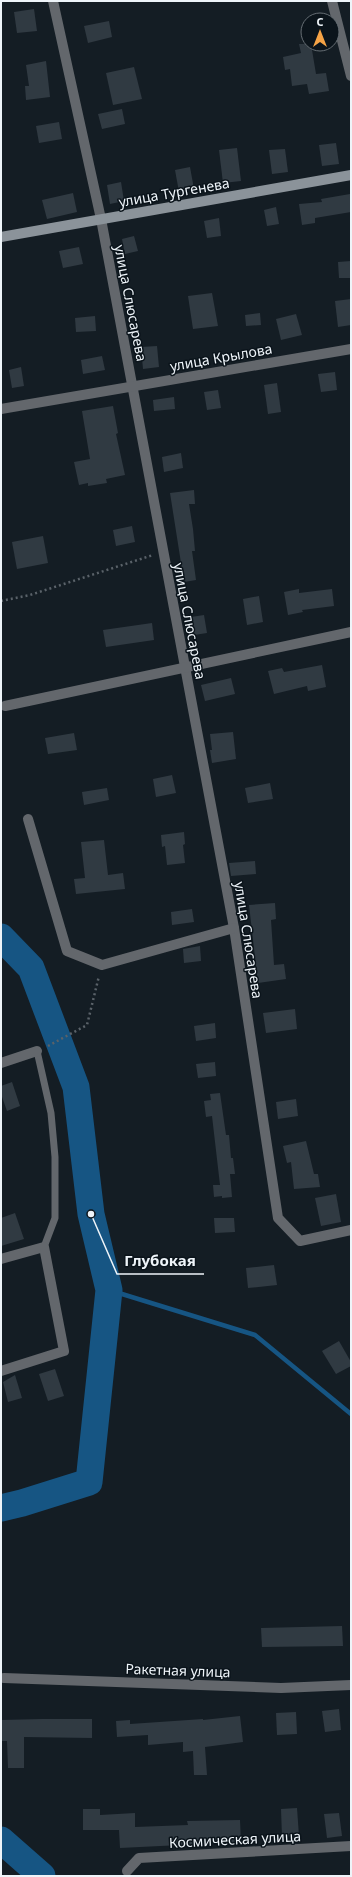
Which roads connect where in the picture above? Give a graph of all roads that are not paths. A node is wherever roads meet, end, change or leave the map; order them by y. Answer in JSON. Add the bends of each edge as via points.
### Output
{"nodes":[{"id":1,"x":53,"y":1,"type":"edge"},
{"id":2,"x":332,"y":1,"type":"edge"},
{"id":3,"x":351,"y":76,"type":"edge"},
{"id":4,"x":351,"y":174,"type":"edge"},
{"id":5,"x":101,"y":219,"type":"junction"},
{"id":6,"x":1,"y":237,"type":"edge"},
{"id":7,"x":351,"y":349,"type":"edge"},
{"id":8,"x":132,"y":387,"type":"junction"},
{"id":9,"x":1,"y":409,"type":"edge"},
{"id":10,"x":351,"y":632,"type":"edge"},
{"id":11,"x":185,"y":668,"type":"junction"},
{"id":12,"x":5,"y":706,"type":"dead end"},
{"id":13,"x":28,"y":819,"type":"dead end"},
{"id":14,"x":234,"y":928,"type":"junction"},
{"id":15,"x":36,"y":1051,"type":"joint"},
{"id":16,"x":1,"y":1063,"type":"edge"},
{"id":17,"x":351,"y":1230,"type":"edge"},
{"id":18,"x":44,"y":1247,"type":"junction"},
{"id":19,"x":1,"y":1259,"type":"edge"},
{"id":20,"x":1,"y":1371,"type":"edge"},
{"id":21,"x":4,"y":1678,"type":"dead end"},
{"id":22,"x":351,"y":1685,"type":"edge"},
{"id":23,"x":351,"y":1846,"type":"edge"},
{"id":24,"x":126,"y":1871,"type":"dead end"}],
"edges":[{"from":1,"to":5,"type":"street","name":"улица Слюсарева"},
{"from":2,"to":3,"type":"street"},
{"from":4,"to":5,"type":"main road","name":"улица Тургенева"},
{"from":5,"to":6,"type":"main road","name":"улица Тургенева"},
{"from":5,"to":8,"type":"street","name":"улица Слюсарева"},
{"from":7,"to":8,"type":"street","name":"улица Крылова"},
{"from":8,"to":9,"type":"street","name":"улица Крылова"},
{"from":8,"to":11,"type":"street","name":"улица Слюсарева"},
{"from":10,"to":11,"type":"street"},
{"from":11,"to":12,"type":"street"},
{"from":11,"to":14,"type":"street","name":"улица Слюсарева"},
{"from":13,"to":14,"type":"street","via":[[67,951],[102,964]]},
{"from":14,"to":17,"type":"street","name":"улица Слюсарева","via":[[278,1218],[300,1241]]},
{"from":15,"to":16,"type":"street"},
{"from":15,"to":18,"type":"lane","via":[[51,1112],[55,1157],[55,1218]]},
{"from":18,"to":19,"type":"street"},
{"from":18,"to":20,"type":"street","via":[[64,1351]]},
{"from":21,"to":22,"type":"street","name":"Ракетная улица","via":[[281,1688]]},
{"from":23,"to":24,"type":"street","name":"Космическая улица","via":[[139,1858]]}]}
